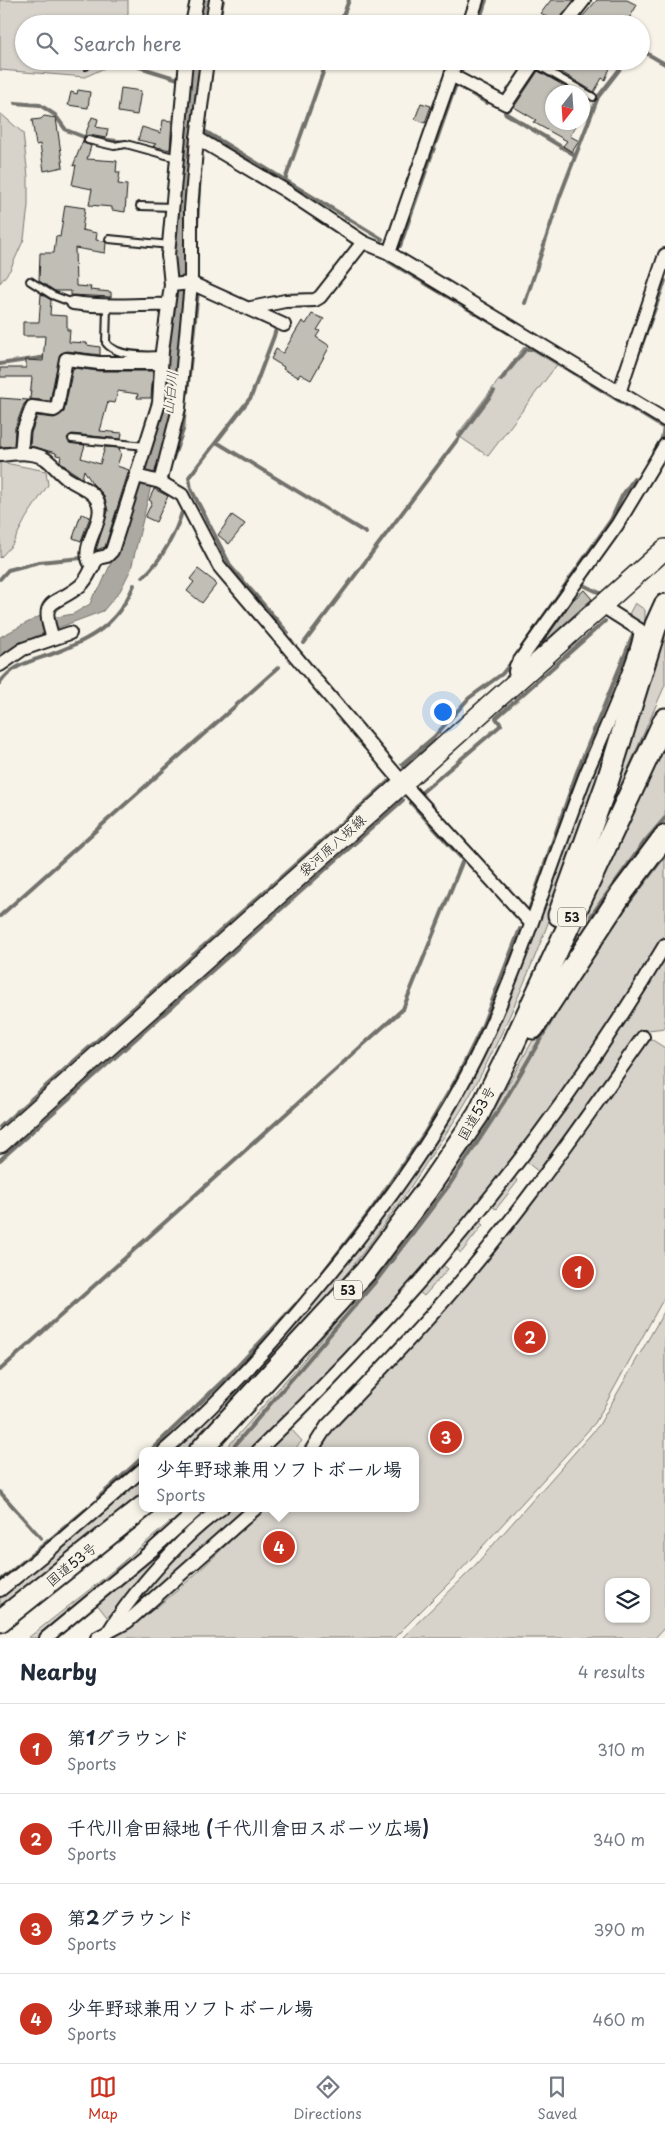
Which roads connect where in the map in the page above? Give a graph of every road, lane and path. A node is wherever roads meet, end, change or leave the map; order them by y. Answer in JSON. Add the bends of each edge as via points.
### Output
{"nodes":[{"id":1,"x":196,"y":0,"type":"edge"},
{"id":2,"x":216,"y":0,"type":"edge"},
{"id":3,"x":477,"y":0,"type":"edge"},
{"id":4,"x":584,"y":0,"type":"edge"},
{"id":5,"x":194,"y":15,"type":"edge"},
{"id":6,"x":214,"y":15,"type":"edge"},
{"id":7,"x":472,"y":15,"type":"edge"},
{"id":8,"x":572,"y":15,"type":"edge"},
{"id":9,"x":185,"y":70,"type":"edge"},
{"id":10,"x":206,"y":70,"type":"edge"},
{"id":11,"x":453,"y":70,"type":"edge"},
{"id":12,"x":529,"y":70,"type":"edge"},
{"id":13,"x":547,"y":70,"type":"edge"},
{"id":14,"x":451,"y":75,"type":"junction"},
{"id":15,"x":593,"y":97,"type":"dead end"},
{"id":16,"x":197,"y":138,"type":"junction"},
{"id":17,"x":88,"y":140,"type":"dead end"},
{"id":18,"x":178,"y":158,"type":"junction"},
{"id":19,"x":140,"y":206,"type":"dead end"},
{"id":20,"x":173,"y":207,"type":"junction"},
{"id":21,"x":109,"y":239,"type":"dead end"},
{"id":22,"x":364,"y":242,"type":"junction"},
{"id":23,"x":170,"y":244,"type":"junction"},
{"id":24,"x":390,"y":253,"type":"junction"},
{"id":25,"x":665,"y":255,"type":"edge"},
{"id":26,"x":30,"y":281,"type":"dead end"},
{"id":27,"x":191,"y":283,"type":"junction"},
{"id":28,"x":171,"y":285,"type":"junction"},
{"id":29,"x":73,"y":303,"type":"joint"},
{"id":30,"x":168,"y":305,"type":"junction"},
{"id":31,"x":106,"y":307,"type":"junction"},
{"id":32,"x":251,"y":308,"type":"junction"},
{"id":33,"x":284,"y":325,"type":"dead end"},
{"id":34,"x":161,"y":359,"type":"junction"},
{"id":35,"x":619,"y":392,"type":"junction"},
{"id":36,"x":665,"y":420,"type":"edge"},
{"id":37,"x":72,"y":439,"type":"dead end"},
{"id":38,"x":665,"y":445,"type":"edge"},
{"id":39,"x":146,"y":446,"type":"junction"},
{"id":40,"x":21,"y":453,"type":"junction"},
{"id":41,"x":0,"y":455,"type":"edge"},
{"id":42,"x":136,"y":476,"type":"junction"},
{"id":43,"x":160,"y":482,"type":"junction"},
{"id":44,"x":665,"y":549,"type":"edge"},
{"id":45,"x":93,"y":567,"type":"junction"},
{"id":46,"x":665,"y":605,"type":"edge"},
{"id":47,"x":602,"y":606,"type":"junction"},
{"id":48,"x":70,"y":633,"type":"dead end"},
{"id":49,"x":53,"y":638,"type":"junction"},
{"id":50,"x":0,"y":665,"type":"edge"},
{"id":51,"x":518,"y":680,"type":"junction"},
{"id":52,"x":665,"y":719,"type":"edge"},
{"id":53,"x":402,"y":782,"type":"junction"},
{"id":54,"x":665,"y":836,"type":"edge"},
{"id":55,"x":531,"y":923,"type":"junction"},
{"id":56,"x":665,"y":945,"type":"edge"},
{"id":57,"x":643,"y":1037,"type":"dead end"},
{"id":58,"x":512,"y":1047,"type":"junction"},
{"id":59,"x":478,"y":1115,"type":"junction"},
{"id":60,"x":0,"y":1143,"type":"edge"},
{"id":61,"x":168,"y":1447,"type":"edge"},
{"id":62,"x":204,"y":1447,"type":"edge"},
{"id":63,"x":262,"y":1447,"type":"edge"},
{"id":64,"x":314,"y":1447,"type":"edge"},
{"id":65,"x":139,"y":1472,"type":"edge"},
{"id":66,"x":139,"y":1510,"type":"edge"},
{"id":67,"x":184,"y":1512,"type":"edge"},
{"id":68,"x":197,"y":1512,"type":"edge"},
{"id":69,"x":214,"y":1512,"type":"edge"},
{"id":70,"x":251,"y":1512,"type":"edge"},
{"id":71,"x":193,"y":1523,"type":"junction"},
{"id":72,"x":0,"y":1590,"type":"edge"},
{"id":73,"x":0,"y":1621,"type":"edge"},
{"id":74,"x":109,"y":1632,"type":"junction"},
{"id":75,"x":46,"y":1638,"type":"edge"},
{"id":76,"x":97,"y":1638,"type":"edge"}],
"edges":[{"from":1,"to":5,"type":"street"},
{"from":2,"to":6,"type":"street"},
{"from":3,"to":7,"type":"street"},
{"from":4,"to":8,"type":"street"},
{"from":9,"to":18,"type":"street"},
{"from":10,"to":16,"type":"street"},
{"from":11,"to":14,"type":"street"},
{"from":12,"to":14,"type":"street","via":[[506,104]]},
{"from":13,"to":15,"type":"lane"},
{"from":14,"to":24,"type":"street"},
{"from":16,"to":22,"type":"street"},
{"from":16,"to":27,"type":"street","via":[[191,209]]},
{"from":17,"to":18,"type":"lane","via":[[114,146],[126,144]]},
{"from":18,"to":20,"type":"street"},
{"from":19,"to":20,"type":"lane"},
{"from":20,"to":23,"type":"street"},
{"from":21,"to":23,"type":"lane"},
{"from":22,"to":24,"type":"street"},
{"from":22,"to":32,"type":"street","via":[[315,300],[285,301]]},
{"from":23,"to":28,"type":"street"},
{"from":24,"to":35,"type":"street"},
{"from":25,"to":35,"type":"street"},
{"from":26,"to":29,"type":"lane"},
{"from":27,"to":28,"type":"street"},
{"from":27,"to":32,"type":"street"},
{"from":27,"to":43,"type":"street","via":[[179,408]]},
{"from":28,"to":30,"type":"street"},
{"from":29,"to":31,"type":"street"},
{"from":30,"to":31,"type":"street"},
{"from":30,"to":34,"type":"street"},
{"from":31,"to":34,"type":"lane","via":[[106,343],[110,348]]},
{"from":32,"to":33,"type":"street"},
{"from":34,"to":39,"type":"street","via":[[159,402]]},
{"from":34,"to":40,"type":"street","via":[[99,363],[66,359],[57,408],[32,407],[23,431]]},
{"from":35,"to":36,"type":"street"},
{"from":37,"to":39,"type":"lane"},
{"from":38,"to":51,"type":"street","via":[[617,525],[516,666]]},
{"from":39,"to":42,"type":"street"},
{"from":40,"to":41,"type":"street"},
{"from":40,"to":45,"type":"street","via":[[43,457],[63,476],[94,495],[100,510],[87,554]]},
{"from":42,"to":43,"type":"street"},
{"from":42,"to":45,"type":"street","via":[[112,551],[98,558]]},
{"from":43,"to":53,"type":"street","via":[[182,495],[219,566]]},
{"from":44,"to":47,"type":"main road","name":"袋河原八坂線"},
{"from":45,"to":49,"type":"street","via":[[82,584],[48,607],[46,613]]},
{"from":46,"to":58,"type":"highway","via":[[607,784]]},
{"from":47,"to":51,"type":"main road","name":"袋河原八坂線"},
{"from":47,"to":55,"type":"street","via":[[640,630],[641,636]]},
{"from":48,"to":49,"type":"street"},
{"from":49,"to":50,"type":"street","via":[[23,649]]},
{"from":51,"to":53,"type":"main road","name":"袋河原八坂線"},
{"from":52,"to":58,"type":"highway","name":"国道53号","number":"53"},
{"from":53,"to":55,"type":"street"},
{"from":53,"to":60,"type":"main road","name":"袋河原八坂線"},
{"from":54,"to":59,"type":"highway","via":[[575,962]]},
{"from":55,"to":61,"type":"street","via":[[481,1047],[410,1169],[366,1230],[290,1323]]},
{"from":56,"to":63,"type":"street","via":[[592,1059],[480,1209],[412,1292],[326,1385]]},
{"from":57,"to":64,"type":"street","via":[[518,1210],[450,1294],[327,1426]]},
{"from":58,"to":59,"type":"highway","name":"国道53号","number":"53"},
{"from":59,"to":62,"type":"highway","name":"国道53号","number":"53","via":[[366,1271]]},
{"from":65,"to":72,"type":"street"},
{"from":66,"to":73,"type":"highway","name":"国道53号"},
{"from":67,"to":71,"type":"street"},
{"from":68,"to":71,"type":"street"},
{"from":69,"to":71,"type":"street"},
{"from":70,"to":74,"type":"street","via":[[127,1622]]},
{"from":71,"to":74,"type":"street","via":[[182,1542],[123,1608]]},
{"from":71,"to":75,"type":"street"},
{"from":74,"to":76,"type":"street"}]}
